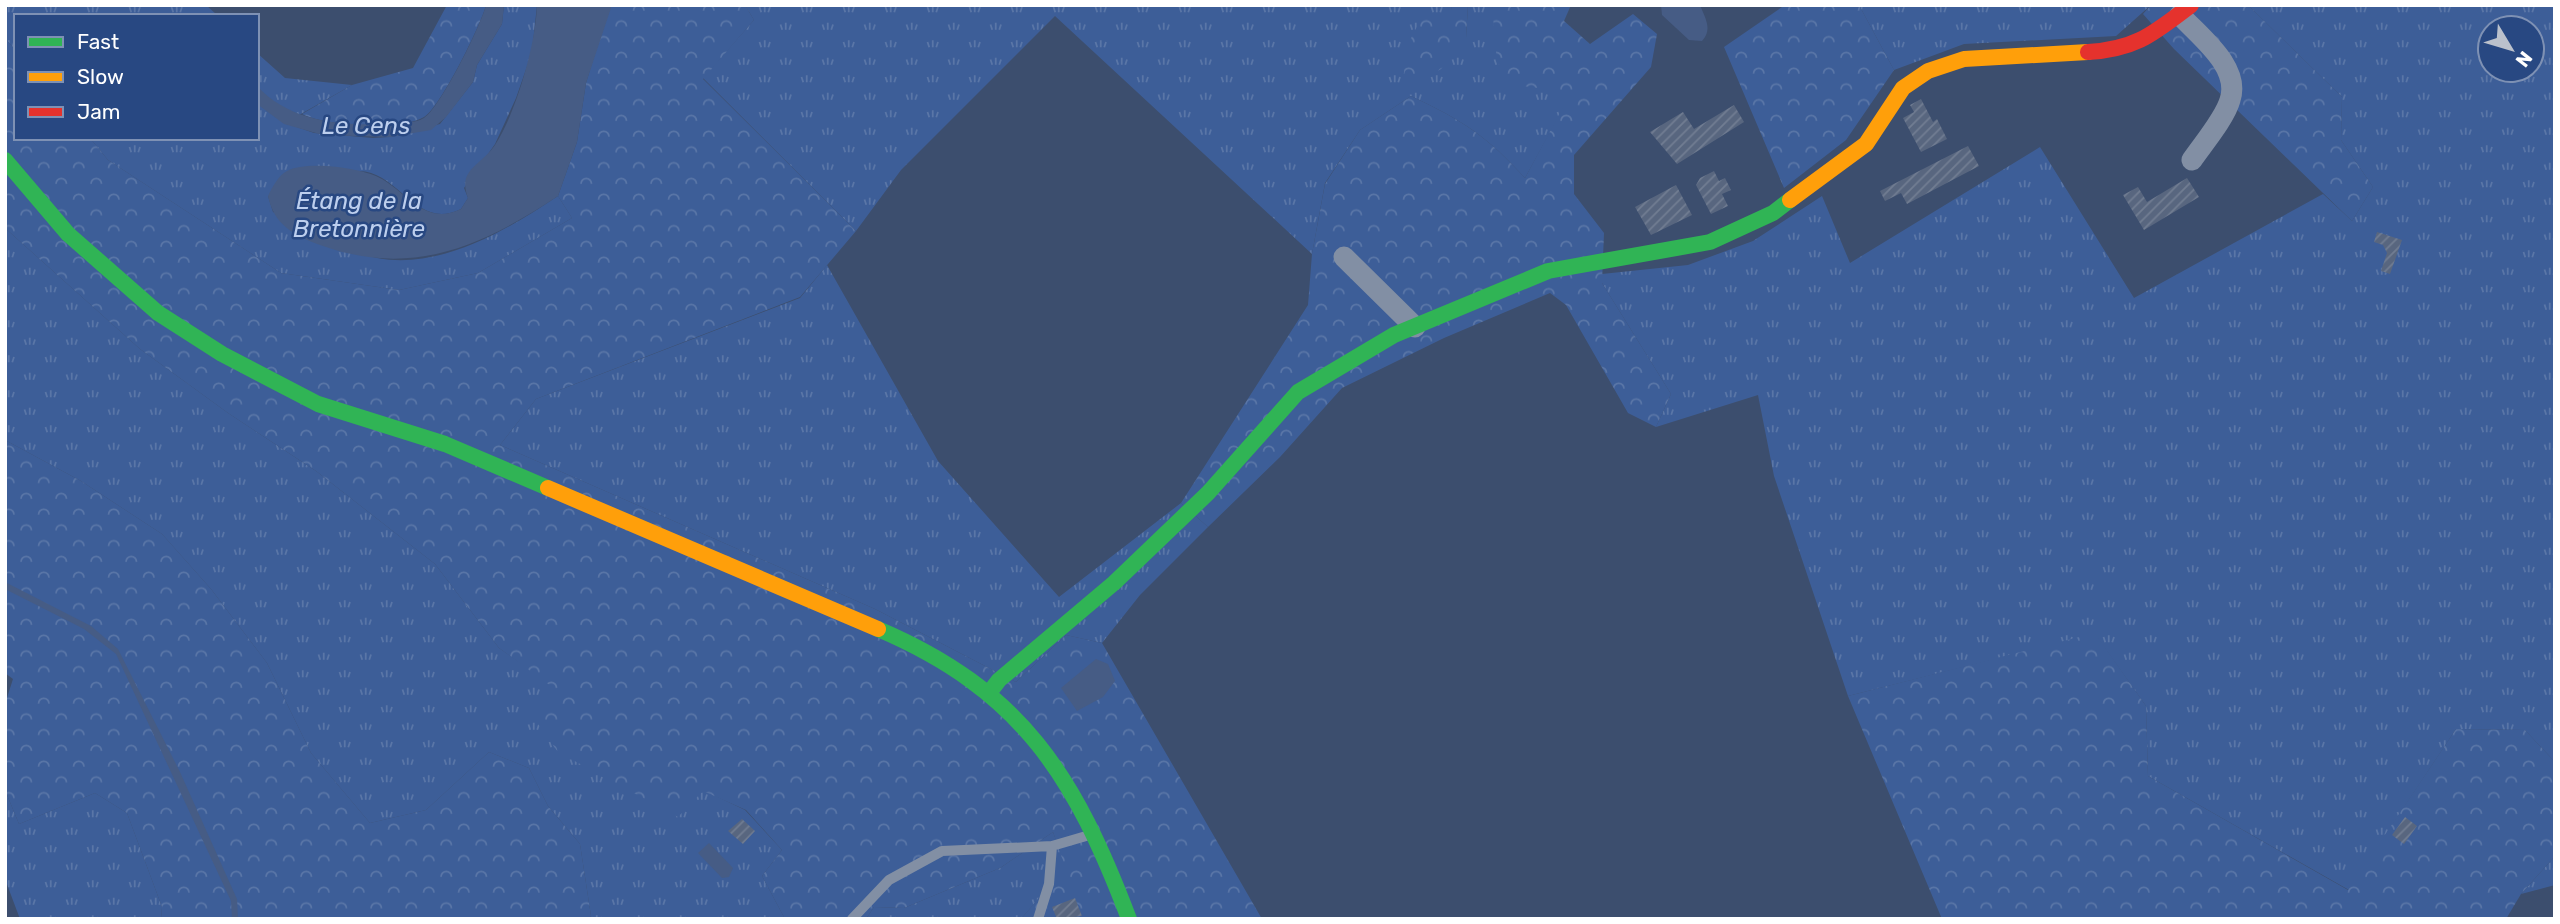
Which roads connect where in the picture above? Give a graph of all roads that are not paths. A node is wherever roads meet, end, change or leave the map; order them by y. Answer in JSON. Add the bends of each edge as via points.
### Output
{"nodes":[{"id":1,"x":2186,"y":10,"type":"edge"},
{"id":2,"x":5,"y":160,"type":"edge"},
{"id":3,"x":2192,"y":160,"type":"dead end"},
{"id":4,"x":1345,"y":257,"type":"dead end"},
{"id":5,"x":1415,"y":327,"type":"junction"},
{"id":6,"x":989,"y":693,"type":"junction"},
{"id":7,"x":1096,"y":834,"type":"junction"},
{"id":8,"x":1052,"y":846,"type":"junction"},
{"id":9,"x":852,"y":919,"type":"edge"},
{"id":10,"x":1038,"y":919,"type":"edge"},
{"id":11,"x":1129,"y":919,"type":"edge"}],
"edges":[{"from":1,"to":3,"type":"street","via":[[2231,76],[2230,100]]},
{"from":1,"to":5,"type":"street","via":[[2144,41],[2107,51],[1964,59],[1928,71],[1903,89],[1866,144],[1773,213],[1710,242],[1548,271]]},
{"from":2,"to":6,"type":"street","via":[[68,234],[158,313],[287,390],[445,444],[890,634],[947,663]]},
{"from":4,"to":5,"type":"street"},
{"from":5,"to":6,"type":"street","via":[[1298,392],[1208,493]]},
{"from":6,"to":7,"type":"street","via":[[1017,716],[1058,766]]},
{"from":7,"to":8,"type":"lane"},
{"from":7,"to":11,"type":"street"},
{"from":8,"to":9,"type":"lane","via":[[943,851],[888,880]]},
{"from":8,"to":10,"type":"lane","via":[[1049,884]]}]}
